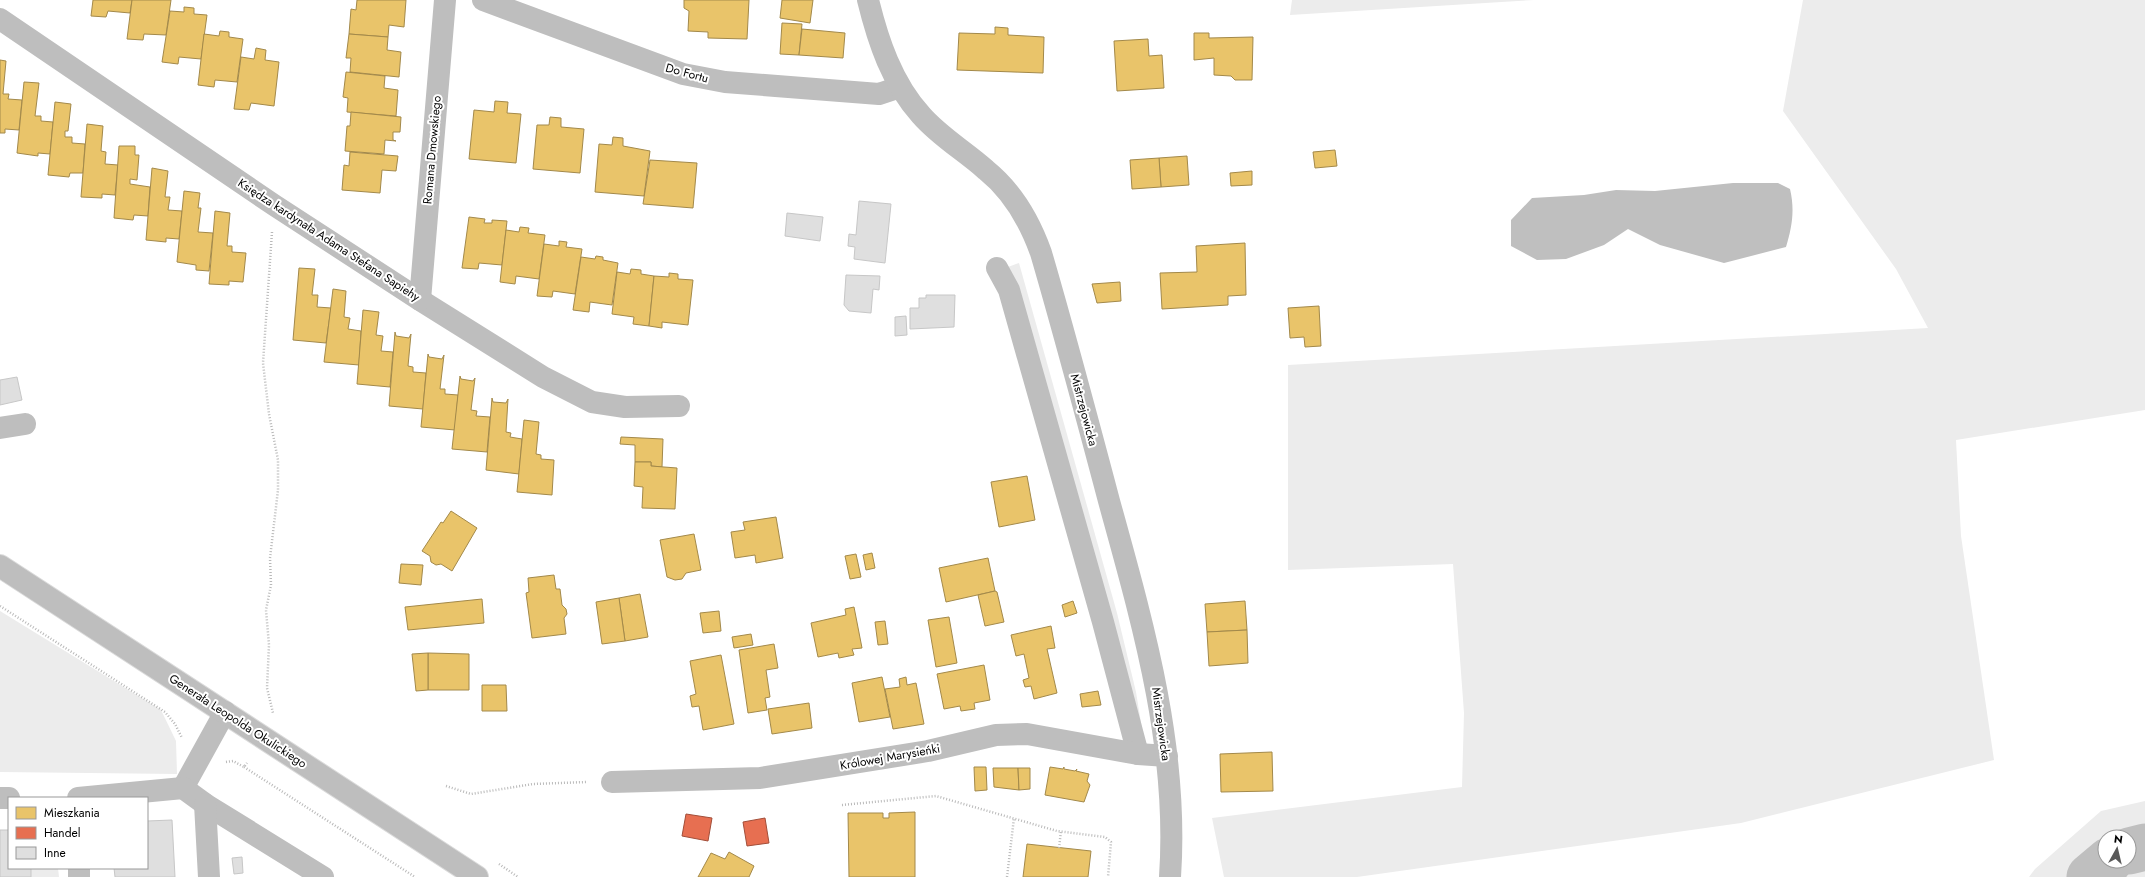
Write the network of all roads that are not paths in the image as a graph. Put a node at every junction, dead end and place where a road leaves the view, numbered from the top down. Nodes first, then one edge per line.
1 (445, 0) edge
2 (483, 0) edge
3 (868, 0) edge
4 (0, 19) edge
5 (900, 87) junction
6 (997, 268) dead end
7 (420, 300) junction
8 (680, 406) dead end
9 (24, 424) dead end
10 (0, 428) edge
11 (0, 566) edge
12 (225, 712) junction
13 (1138, 754) junction
14 (1167, 756) junction
15 (612, 782) road end
16 (183, 788) junction
17 (88, 797) edge
18 (206, 804) junction
19 (444, 855) junction
20 (209, 877) edge
21 (323, 877) edge
22 (464, 877) edge
23 (477, 877) edge
24 (1170, 877) edge

1 - 7 street, Romana Dmowskiego
2 - 5 street, Do Fortu
3 - 5 street, Mistrzejowicka
4 - 7 street, Księdza kardynała Adama Stefana Sapiehy
5 - 14 street, Mistrzejowicka
6 - 13 street
7 - 8 street, Księdza kardynała Adama Stefana Sapiehy
9 - 10 street
11 - 12 street, Generała Leopolda Okulickiego
12 - 16 street
12 - 19 street, Generała Leopolda Okulickiego
13 - 14 street, Królowej Marysieńki
13 - 15 street, Królowej Marysieńki
14 - 24 street, Mistrzejowicka
16 - 17 street
16 - 18 street
18 - 20 street
18 - 21 street
19 - 22 street
19 - 23 street, Generała Leopolda Okulickiego

